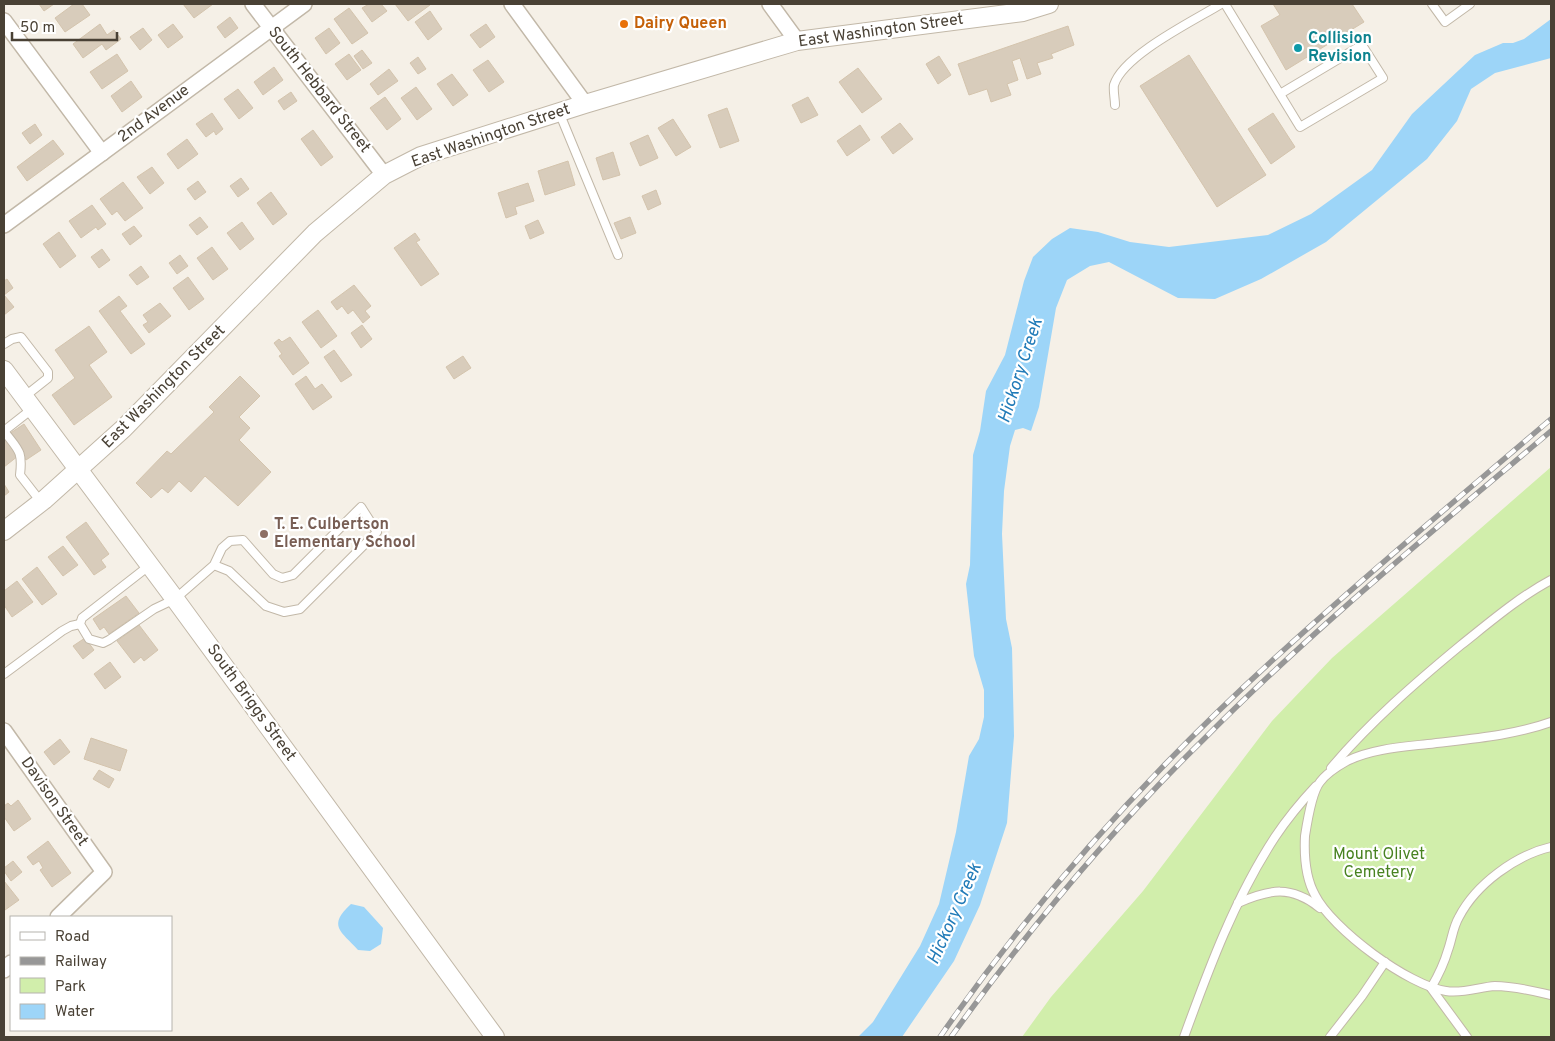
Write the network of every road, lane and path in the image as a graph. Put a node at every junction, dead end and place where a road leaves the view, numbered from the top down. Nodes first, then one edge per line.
1 (253, 4) edge
2 (304, 4) edge
3 (512, 4) edge
4 (770, 4) edge
5 (1049, 4) edge
6 (1221, 4) edge
7 (1225, 4) edge
8 (1432, 4) edge
9 (1470, 4) edge
10 (4, 20) edge
11 (271, 28) junction
12 (797, 41) junction
13 (1280, 94) junction
14 (585, 104) junction
15 (1115, 105) dead end
16 (560, 112) junction
17 (102, 153) junction
18 (384, 175) junction
19 (4, 225) edge
20 (618, 255) dead end
21 (4, 344) edge
22 (16, 389) edge
23 (4, 431) edge
24 (78, 471) junction
25 (41, 502) junction
26 (4, 531) edge
27 (150, 565) junction
28 (214, 565) junction
29 (1551, 580) edge
30 (175, 599) junction
31 (80, 624) junction
32 (4, 674) edge
33 (1551, 722) edge
34 (4, 731) edge
35 (1320, 782) junction
36 (1551, 846) edge
37 (1238, 903) junction
38 (1326, 912) junction
39 (59, 916) edge
40 (1385, 962) junction
41 (1431, 988) junction
42 (1551, 995) edge
43 (495, 1037) edge
44 (1184, 1037) edge
45 (1330, 1037) edge
46 (1467, 1037) edge

1 - 11 street, South Hebbard Street
2 - 11 street, 2nd Avenue
3 - 14 street
4 - 12 street
5 - 12 street, East Washington Street
6 - 15 lane
7 - 13 lane
8 - 9 lane
10 - 17 street
11 - 17 street, 2nd Avenue
11 - 18 street, South Hebbard Street
12 - 14 street, East Washington Street
13 - 13 lane
14 - 16 street, East Washington Street
16 - 18 street, East Washington Street
16 - 20 lane
17 - 19 street, 2nd Avenue
18 - 24 street, East Washington Street
21 - 22 lane
22 - 23 lane
22 - 24 street, South Briggs Street
23 - 25 lane
24 - 25 street, East Washington Street
24 - 27 street, South Briggs Street
25 - 26 street, East Washington Street
27 - 30 street, South Briggs Street
27 - 31 lane
28 - 28 lane
28 - 30 lane
29 - 35 lane
30 - 31 lane
30 - 43 street, South Briggs Street
31 - 32 lane
33 - 35 lane
34 - 39 street, Davison Street
35 - 37 lane
35 - 38 lane
36 - 41 lane
37 - 38 lane
37 - 44 lane
38 - 40 lane
40 - 41 lane
40 - 45 lane
41 - 42 lane
41 - 46 lane

